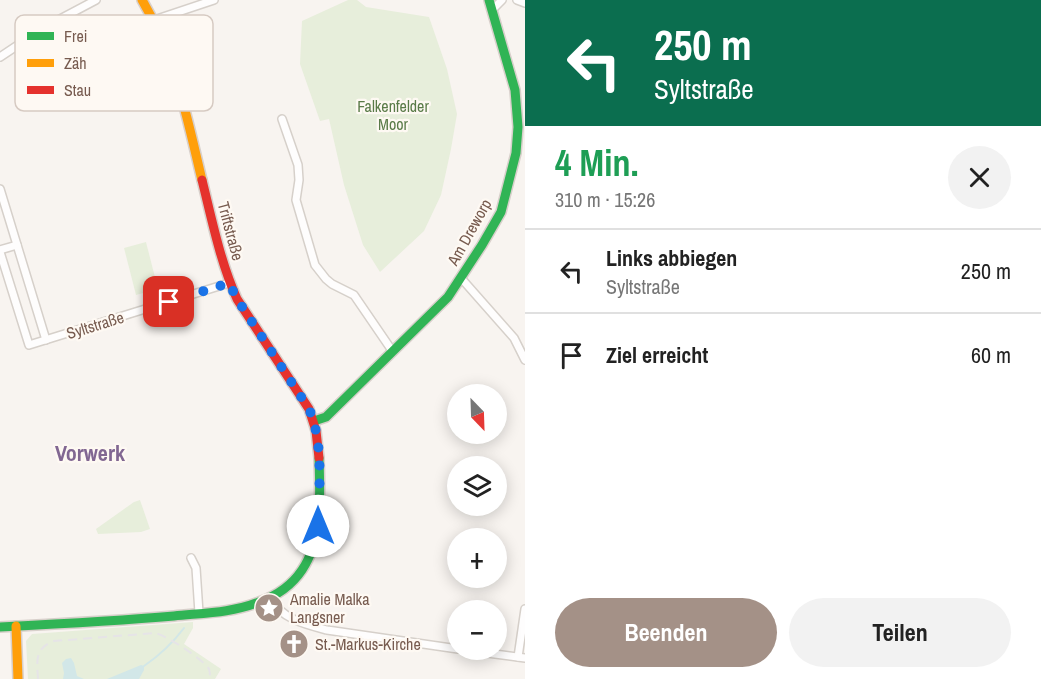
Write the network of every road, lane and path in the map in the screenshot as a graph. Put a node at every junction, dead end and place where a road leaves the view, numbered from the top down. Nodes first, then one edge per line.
1 (96, 0) edge
2 (142, 0) edge
3 (214, 0) edge
4 (489, 0) edge
5 (502, 0) edge
6 (517, 0) edge
7 (525, 3) edge
8 (492, 10) junction
9 (68, 15) edge
10 (151, 15) edge
11 (169, 15) edge
12 (15, 47) edge
13 (0, 57) edge
14 (185, 111) edge
15 (282, 119) dead end
16 (0, 189) edge
17 (17, 245) junction
18 (0, 251) edge
19 (461, 278) junction
20 (229, 283) junction
21 (46, 340) junction
22 (393, 352) junction
23 (525, 360) edge
24 (314, 421) junction
25 (191, 558) dead end
26 (270, 598) junction
27 (525, 609) edge
28 (199, 613) junction
29 (16, 626) junction
30 (0, 627) edge
31 (447, 647) edge
32 (507, 655) edge
33 (522, 657) edge
34 (18, 679) edge

1 - 9 street
2 - 10 street, Triftstraße
3 - 11 street
4 - 8 street, Am Dreworp
5 - 8 street
6 - 7 street
8 - 19 street, Am Dreworp
12 - 13 street
14 - 20 street, Triftstraße
15 - 22 street
16 - 17 street
17 - 18 street
17 - 21 street
18 - 21 street, Syltstraße
19 - 22 street, Am Dreworp
19 - 23 street
20 - 21 street, Syltstraße
20 - 24 street, Triftstraße
22 - 24 street, Am Dreworp
24 - 26 street, Triftstraße
25 - 28 street
26 - 28 street, Triftstraße
26 - 31 street
27 - 33 street
28 - 29 street, Triftstraße
29 - 30 street, Triftstraße
29 - 34 street
32 - 33 street

